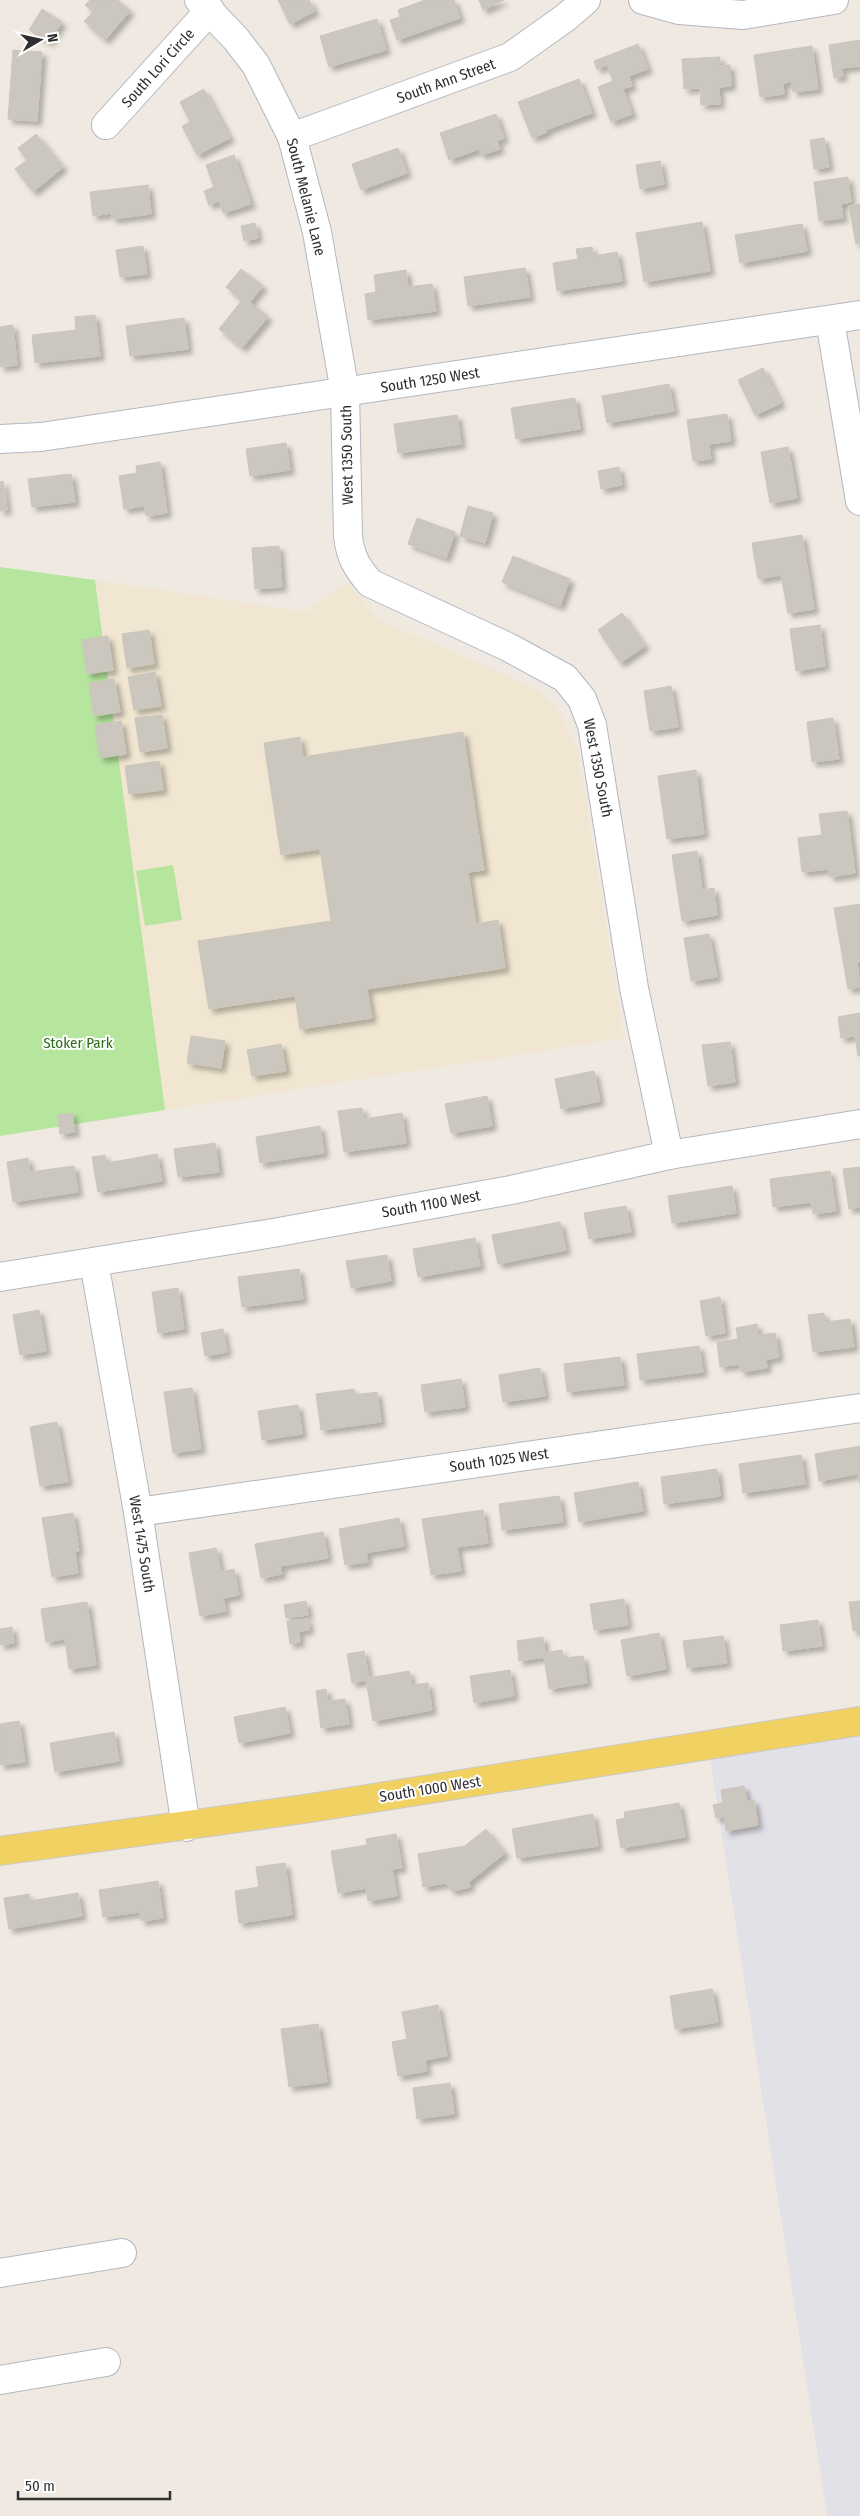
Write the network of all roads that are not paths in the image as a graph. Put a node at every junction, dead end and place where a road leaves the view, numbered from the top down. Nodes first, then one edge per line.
1 (586, 0) edge
2 (643, 0) edge
3 (834, 0) edge
4 (204, 5) edge
5 (106, 125) dead end
6 (292, 137) junction
7 (860, 315) edge
8 (830, 320) junction
9 (345, 392) junction
10 (0, 439) edge
11 (860, 501) edge
12 (860, 1124) edge
13 (669, 1155) junction
14 (94, 1262) junction
15 (0, 1277) edge
16 (860, 1408) edge
17 (138, 1512) junction
18 (860, 1721) edge
19 (186, 1827) junction
20 (0, 1851) edge
21 (122, 2253) dead end
22 (0, 2273) edge
23 (106, 2362) dead end
24 (0, 2380) edge

1 - 6 street, South Ann Street
2 - 3 street
4 - 5 street, South Lori Circle
4 - 6 street, South Melanie Lane
6 - 9 street, South Melanie Lane
7 - 8 street, South 1250 West
8 - 9 street, South 1250 West
8 - 11 street
9 - 10 street, South 1250 West
9 - 13 street, West 1350 South
12 - 13 street, South 1100 West
13 - 14 street, South 1100 West
14 - 15 street, South 1100 West
14 - 17 street, West 1475 South
16 - 17 street, South 1025 West
17 - 19 street, West 1475 South
18 - 19 main road, South 1000 West
19 - 20 main road, South 1000 West
21 - 22 street
23 - 24 street

